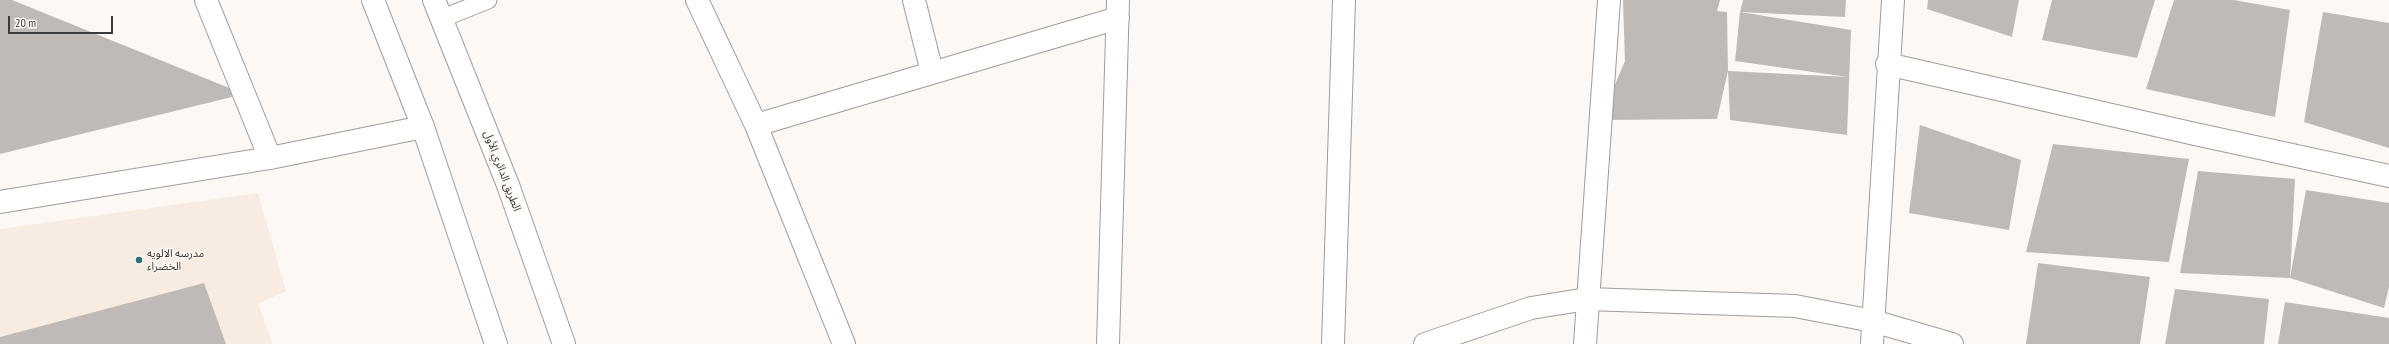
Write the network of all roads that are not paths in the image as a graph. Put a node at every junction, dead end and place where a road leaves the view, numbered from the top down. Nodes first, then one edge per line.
1 (206, 0) edge
2 (373, 0) edge
3 (488, 0) edge
4 (697, 0) edge
5 (914, 0) edge
6 (1344, 0) edge
7 (1609, 0) edge
8 (1893, 0) edge
9 (439, 9) edge
10 (1118, 9) edge
11 (1887, 64) junction
12 (932, 72) junction
13 (756, 125) junction
14 (423, 127) junction
15 (270, 158) junction
16 (2389, 176) edge
17 (0, 202) edge
18 (1587, 299) junction
19 (1873, 321) junction
20 (496, 344) edge
21 (564, 344) edge
22 (844, 344) edge
23 (1108, 344) edge
24 (1333, 344) edge
25 (1425, 344) edge
26 (1585, 344) edge
27 (1872, 344) edge
28 (1952, 344) edge

1 - 15 street
2 - 14 street
3 - 9 lane
4 - 13 street
5 - 12 street
6 - 24 street
7 - 18 street
8 - 11 street
9 - 21 street, الطريق الدائري الأول
10 - 12 street
10 - 23 street
11 - 16 street
11 - 19 street
12 - 13 street
13 - 22 street
14 - 15 street
14 - 20 street
15 - 17 street
18 - 19 street
18 - 25 street
18 - 26 street
19 - 27 street
19 - 28 street

